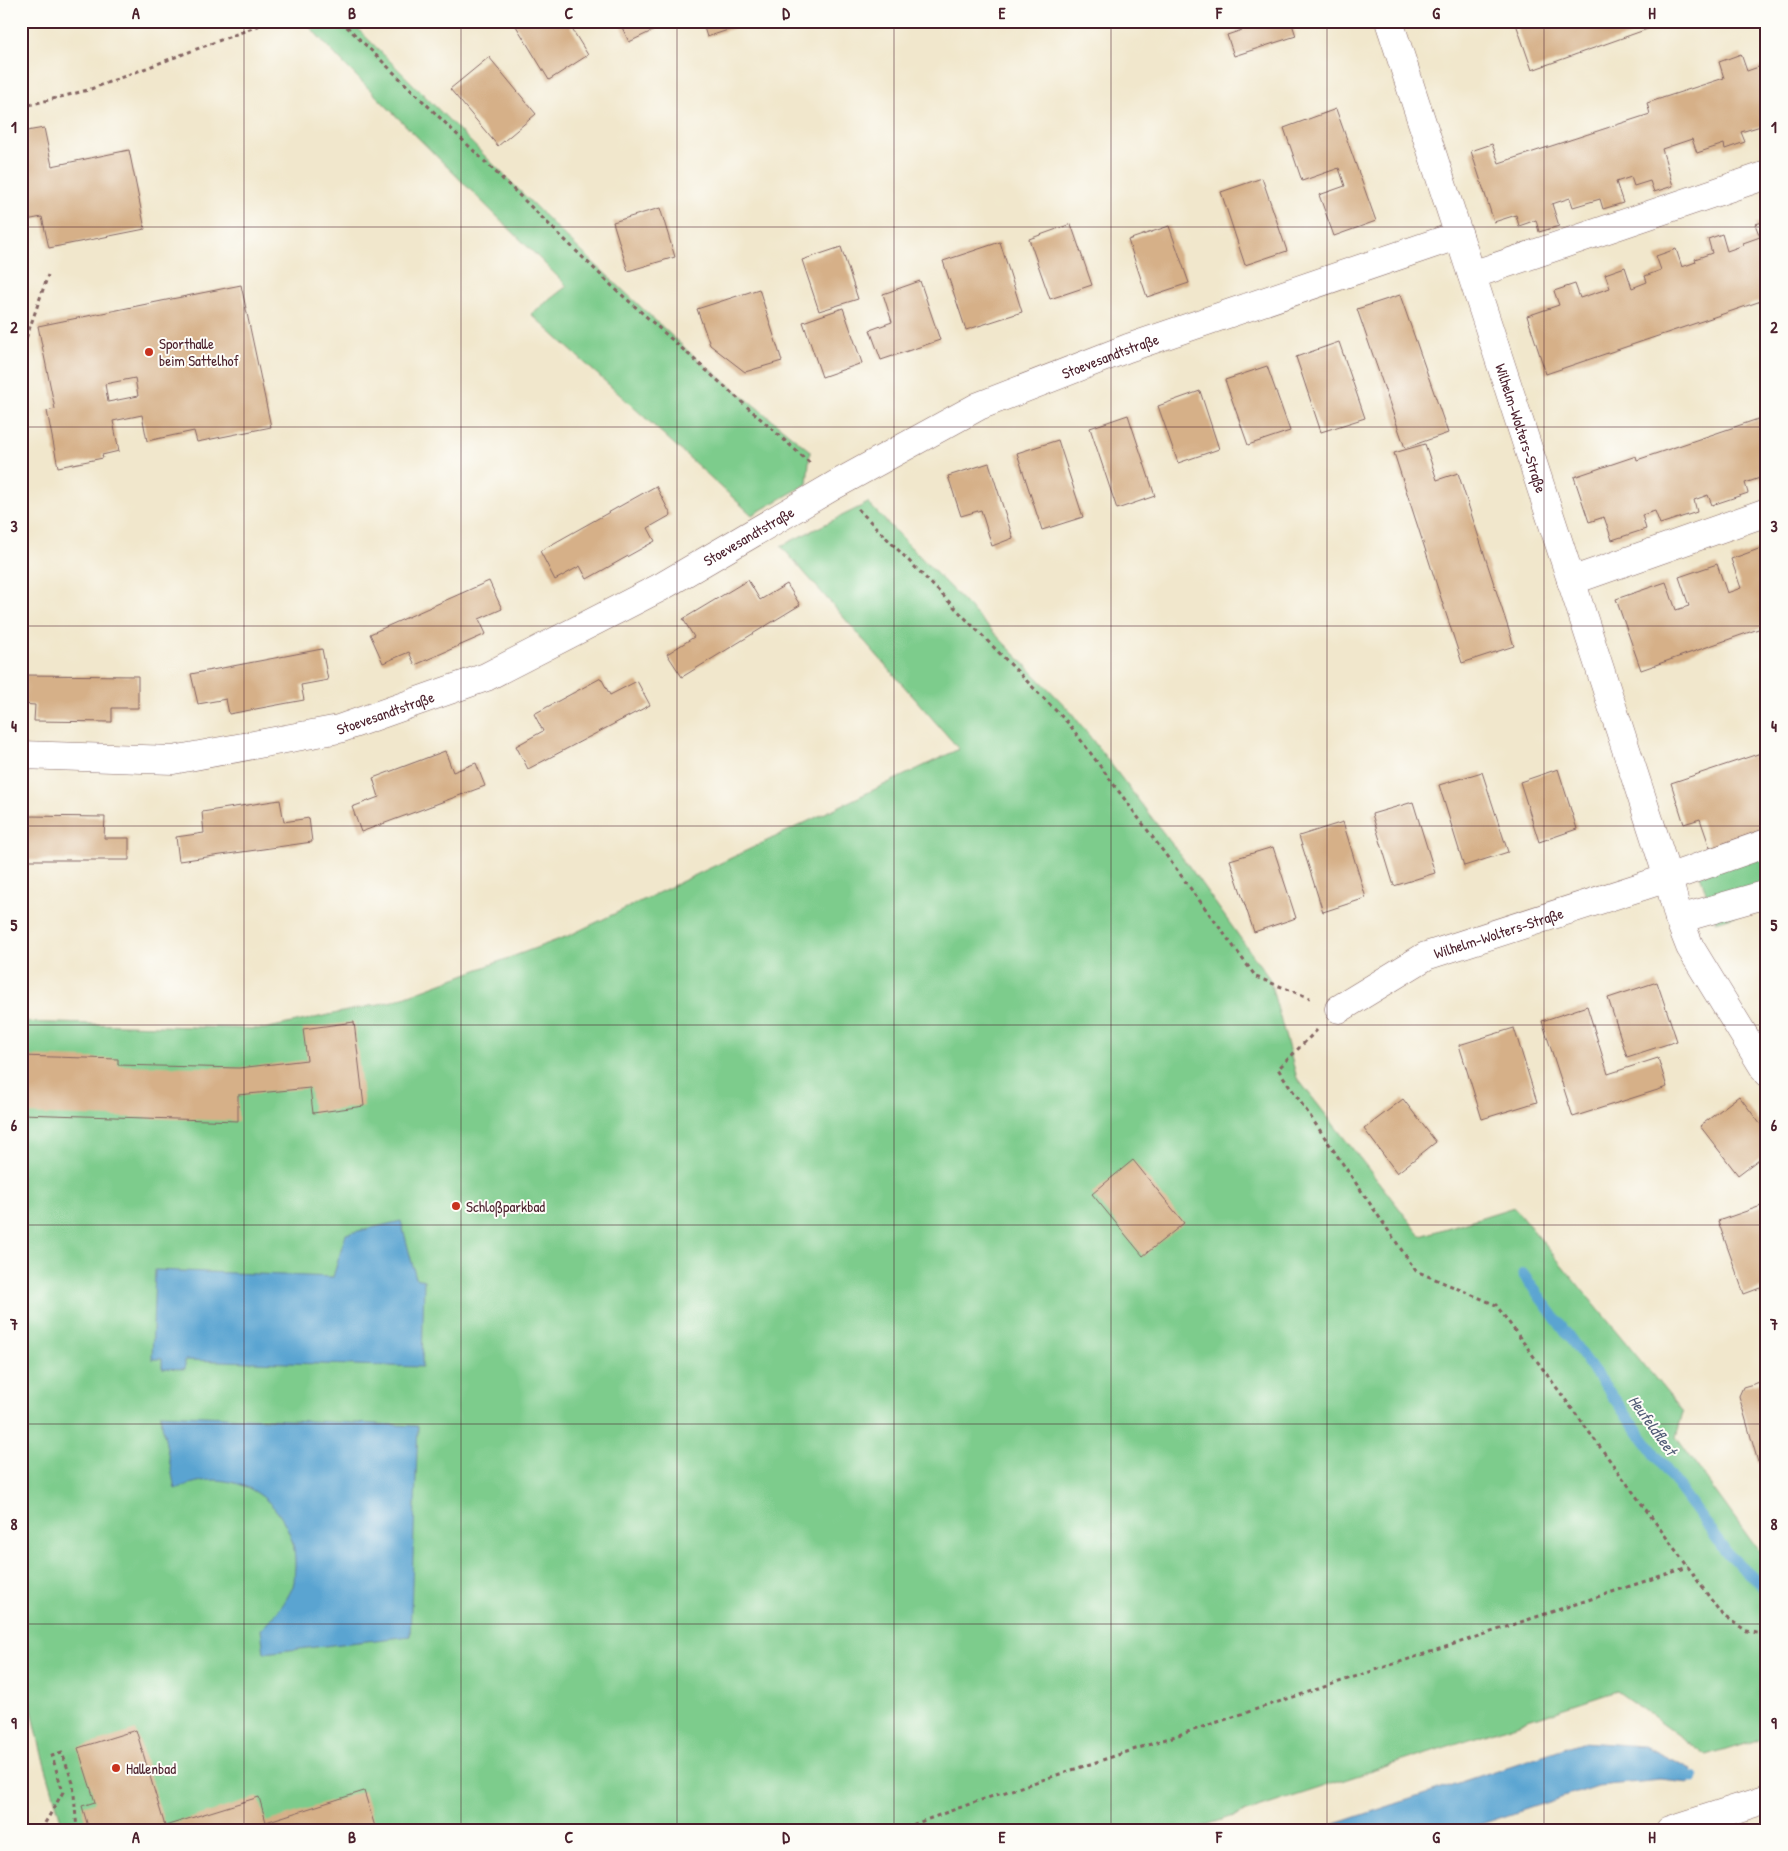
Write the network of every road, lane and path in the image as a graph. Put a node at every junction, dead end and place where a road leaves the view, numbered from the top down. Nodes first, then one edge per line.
1 (271, 21) edge
2 (1393, 22) edge
3 (21, 107) edge
4 (1767, 175) edge
5 (1459, 235) junction
6 (1472, 274) junction
7 (48, 275) dead end
8 (21, 353) edge
9 (1767, 512) edge
10 (1571, 581) junction
11 (21, 754) edge
12 (1767, 843) edge
13 (1668, 878) junction
14 (1767, 894) edge
15 (1678, 919) junction
16 (1339, 1009) joint
17 (1767, 1073) edge
18 (1688, 1567) junction
19 (1767, 1635) edge
20 (1767, 1799) edge
21 (41, 1830) edge
22 (77, 1830) edge
23 (898, 1830) edge
24 (1670, 1830) edge

1 - 3 path
2 - 5 street, Wilhelm-Wolters-Straße
4 - 6 street
5 - 6 street, Wilhelm-Wolters-Straße
5 - 11 street, Stoevesandtstraße
6 - 10 street, Wilhelm-Wolters-Straße
7 - 8 path
9 - 10 street
10 - 13 street, Wilhelm-Wolters-Straße
12 - 13 street, Wilhelm-Wolters-Straße
13 - 15 street, Wilhelm-Wolters-Straße
13 - 16 street, Wilhelm-Wolters-Straße
14 - 15 street
15 - 17 street, Wilhelm-Wolters-Straße
16 - 18 path
18 - 19 path
18 - 23 path
20 - 24 street
21 - 22 path

